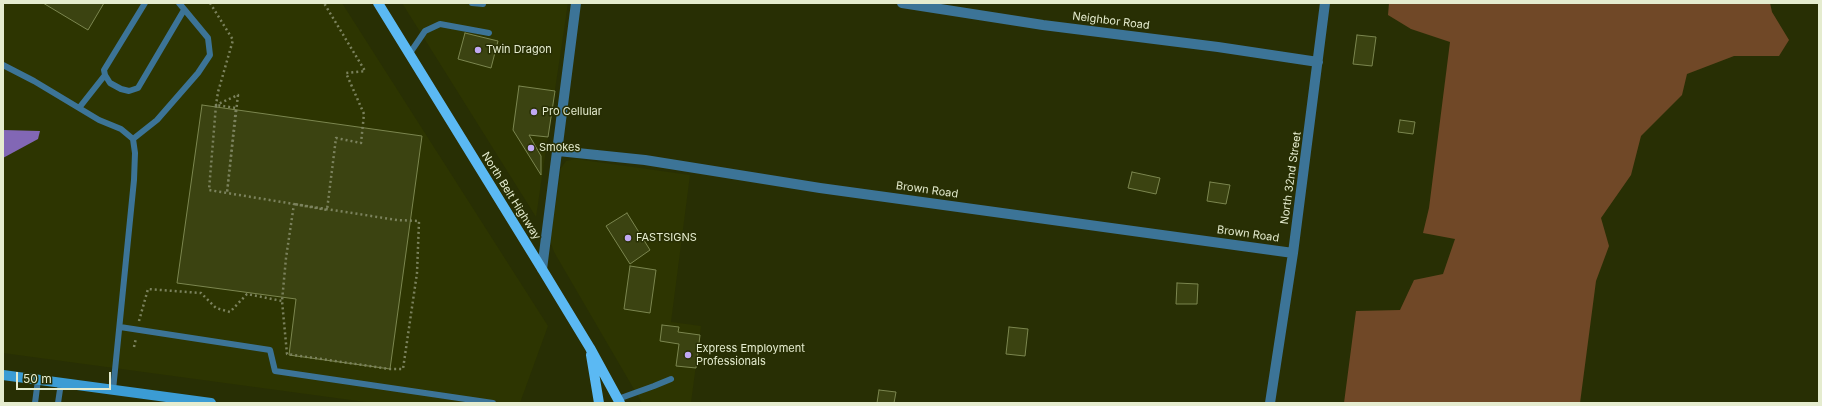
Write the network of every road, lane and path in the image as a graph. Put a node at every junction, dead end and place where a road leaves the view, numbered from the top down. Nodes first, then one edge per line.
1 (145, 3) edge
2 (179, 3) edge
3 (210, 3) edge
4 (324, 3) edge
5 (378, 3) edge
6 (472, 3) edge
7 (576, 3) edge
8 (902, 3) edge
9 (1325, 3) edge
10 (483, 4) dead end
11 (184, 10) junction
12 (490, 33) dead end
13 (410, 53) junction
14 (1318, 62) junction
15 (3, 65) edge
16 (105, 76) junction
17 (216, 105) junction
18 (79, 108) junction
19 (133, 139) junction
20 (558, 151) junction
21 (227, 193) junction
22 (294, 204) junction
23 (1293, 253) junction
24 (542, 269) junction
25 (282, 301) junction
26 (120, 328) junction
27 (137, 330) junction
28 (134, 347) dead end
29 (590, 348) junction
30 (3, 376) edge
31 (670, 379) dead end
32 (38, 380) junction
33 (61, 383) junction
34 (113, 390) junction
35 (619, 401) edge
36 (35, 403) edge
37 (58, 403) edge
38 (211, 403) edge
39 (493, 403) edge
40 (599, 403) edge
41 (1270, 403) edge

1 - 16 lane
2 - 11 lane
3 - 17 path
4 - 22 path
5 - 13 main road, North Belt Highway
6 - 10 lane
7 - 20 street
8 - 14 street, Neighbor Road
9 - 14 street, North 32nd Street
11 - 16 lane
11 - 19 lane
12 - 13 lane
13 - 24 main road, North Belt Highway
14 - 23 street, North 32nd Street
15 - 18 lane
16 - 18 lane
17 - 21 path
17 - 21 path
17 - 21 path
18 - 19 lane
19 - 26 lane
20 - 23 street, Brown Road
20 - 24 street
21 - 22 path
22 - 25 path
22 - 25 path
23 - 41 street, North 32nd Street
24 - 29 main road, North Belt Highway
25 - 27 path
26 - 27 lane
26 - 34 lane
27 - 28 path
27 - 39 lane
29 - 35 main road, North Belt Highway
29 - 40 main road
30 - 32 street
31 - 35 lane
32 - 33 street
32 - 36 lane
33 - 34 street
33 - 37 lane
34 - 38 street

